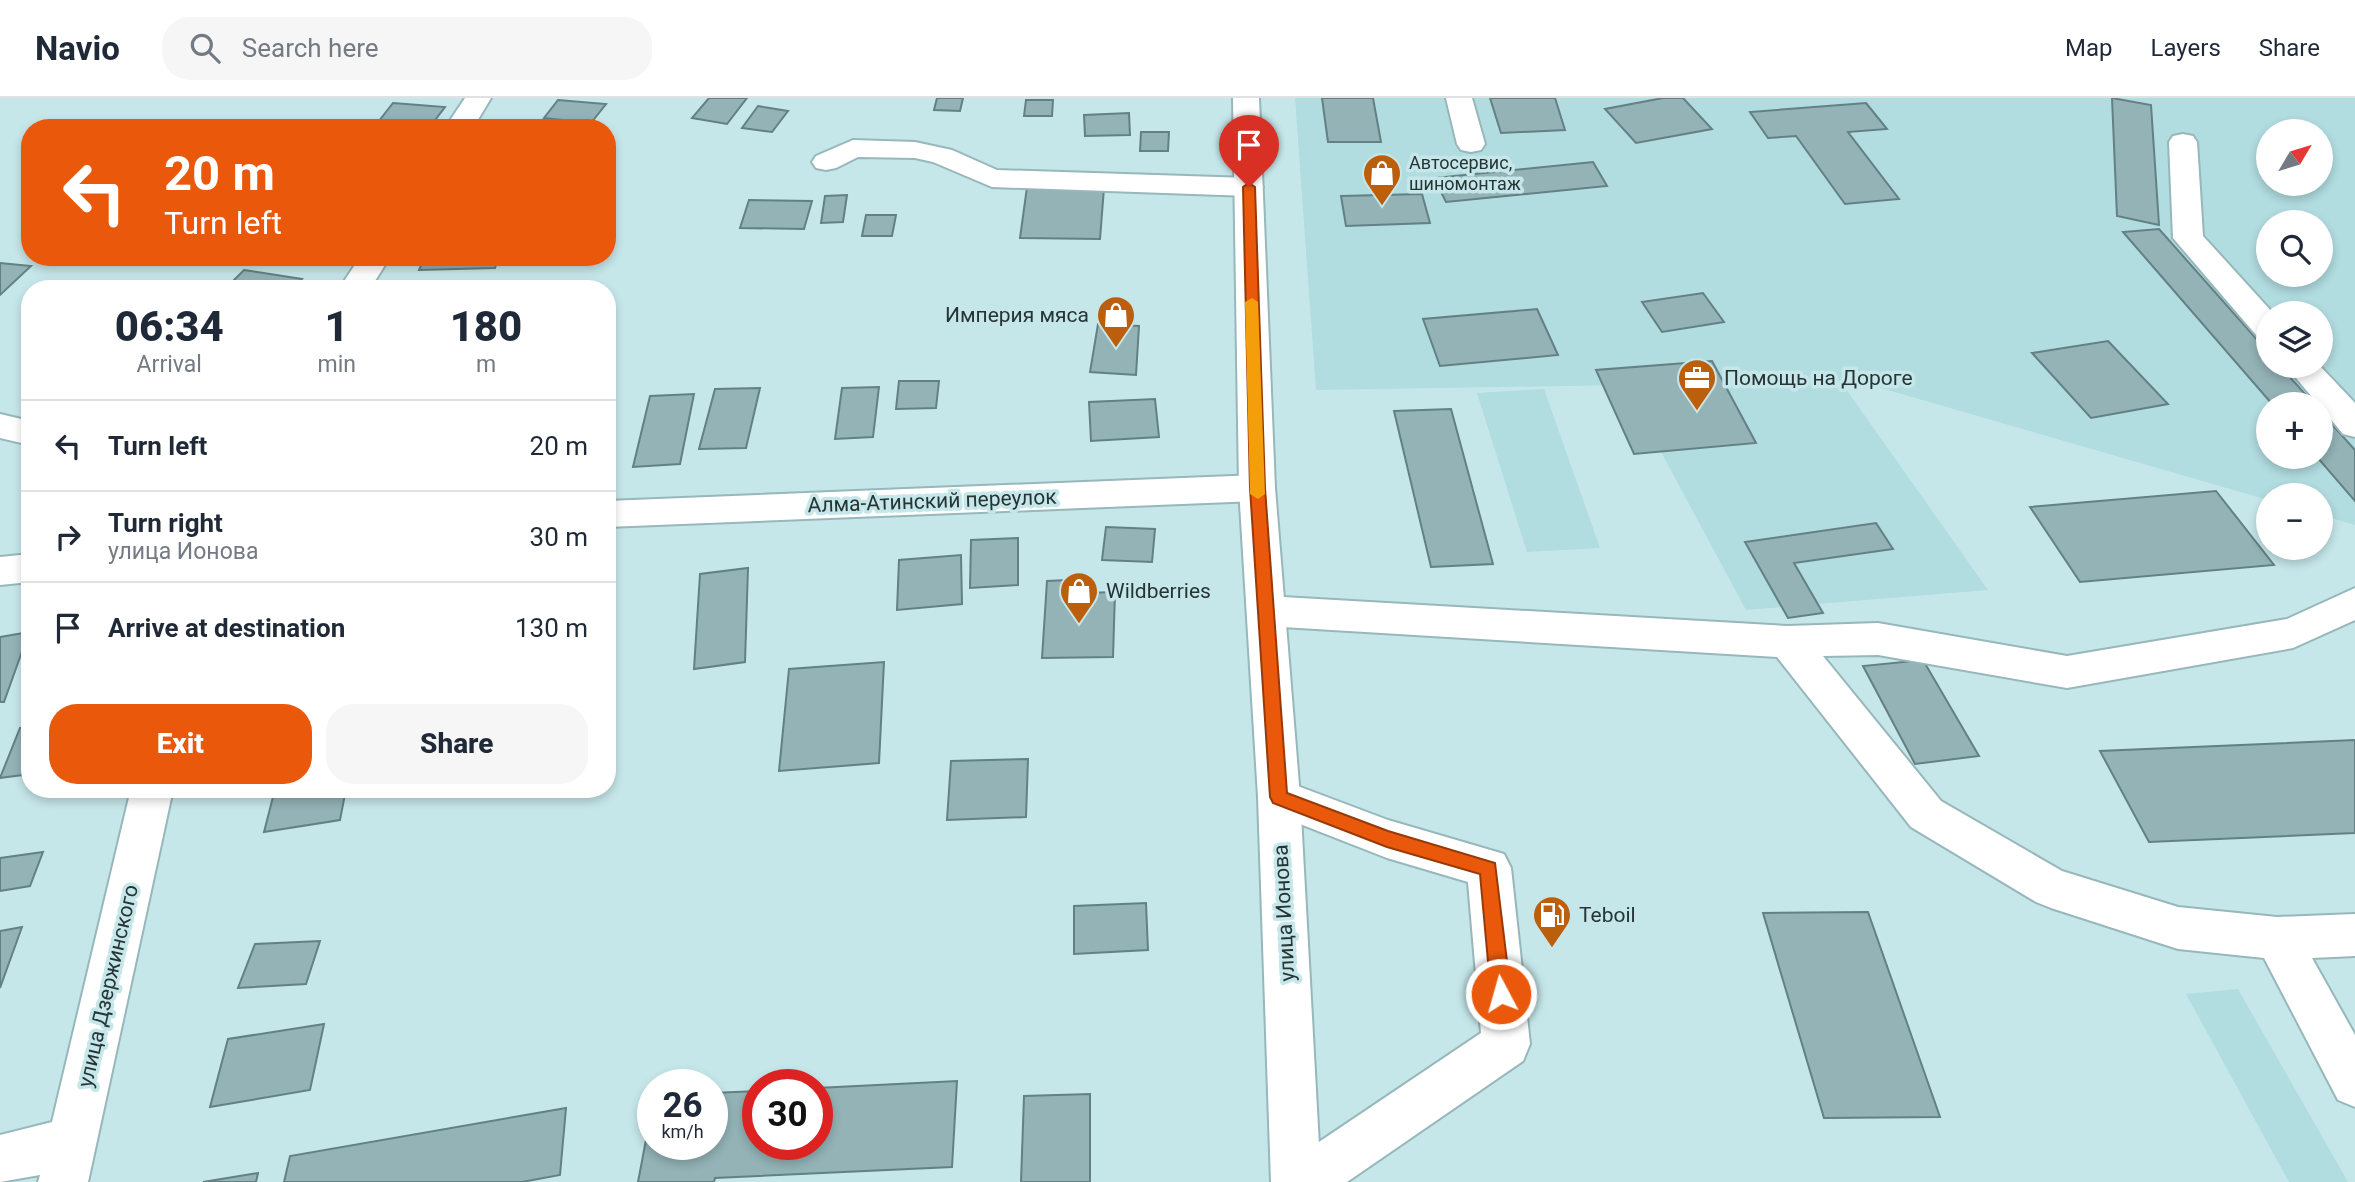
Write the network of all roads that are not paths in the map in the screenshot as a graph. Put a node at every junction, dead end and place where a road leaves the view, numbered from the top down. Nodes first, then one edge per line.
1 (478, 98) edge
2 (1246, 98) edge
3 (1459, 98) edge
4 (465, 119) edge
5 (2183, 142) dead end
6 (1471, 145) dead end
7 (826, 162) dead end
8 (1249, 187) junction
9 (2256, 314) edge
10 (2313, 378) edge
11 (2355, 425) edge
12 (0, 426) edge
13 (21, 431) edge
14 (1257, 488) junction
15 (616, 514) edge
16 (21, 569) edge
17 (0, 571) edge
18 (2355, 603) edge
19 (1266, 611) junction
20 (1788, 642) junction
21 (1279, 797) junction
22 (150, 798) edge
23 (2355, 935) edge
24 (2277, 938) junction
25 (2355, 1083) edge
26 (0, 1160) edge
27 (68, 1162) edge
28 (1298, 1182) edge

1 - 4 street
2 - 8 street, улица Ионова
3 - 6 street
5 - 9 street
7 - 8 street
8 - 14 street, улица Ионова
10 - 11 street
12 - 13 street
14 - 15 street, Алма-Атинский переулок
14 - 19 street, улица Ионова
16 - 17 street
18 - 20 street
19 - 20 street
19 - 21 street, улица Ионова
20 - 24 street
21 - 28 street, улица Ионова
21 - 28 street
22 - 27 street, улица Дзержинского
23 - 24 street
24 - 25 street
26 - 27 street

